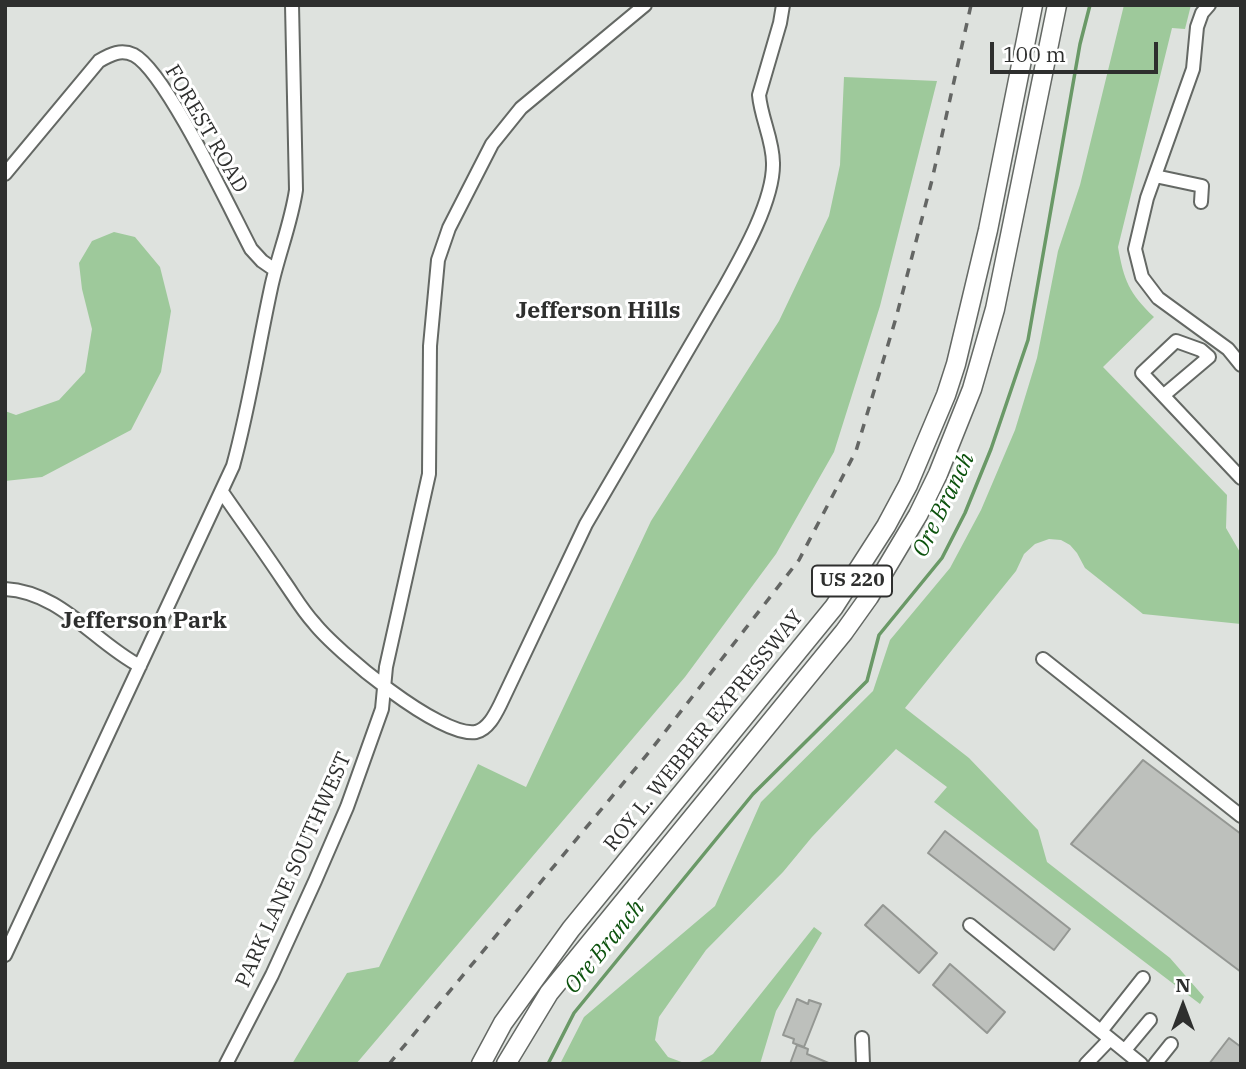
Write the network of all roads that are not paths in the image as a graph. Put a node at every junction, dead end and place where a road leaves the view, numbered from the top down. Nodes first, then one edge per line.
1 (292, 5) edge
2 (645, 5) edge
3 (783, 5) edge
4 (1033, 5) edge
5 (1057, 5) edge
6 (1209, 5) edge
7 (5, 174) edge
8 (1155, 176) junction
9 (1201, 202) dead end
10 (275, 270) junction
11 (1240, 363) edge
12 (1164, 395) junction
13 (1241, 478) edge
14 (222, 492) junction
15 (5, 589) edge
16 (1043, 659) dead end
17 (140, 666) junction
18 (385, 688) junction
19 (1241, 816) edge
20 (970, 925) dead end
21 (5, 955) edge
22 (1143, 978) dead end
23 (1150, 1020) dead end
24 (1105, 1035) junction
25 (862, 1038) dead end
26 (1171, 1044) dead end
27 (1125, 1050) junction
28 (226, 1064) edge
29 (481, 1064) edge
30 (506, 1064) edge
31 (863, 1064) edge
32 (1086, 1064) edge
33 (1141, 1064) edge
34 (1155, 1064) edge

1 - 10 street
2 - 18 street, PARK LANE SOUTHWEST
3 - 18 street
4 - 29 highway, ROY L. WEBBER EXPRESSWAY / US 220
5 - 30 highway, US 220
6 - 8 street
7 - 10 street, FOREST ROAD
8 - 9 street
8 - 11 street
10 - 14 street
12 - 12 street
12 - 13 street
14 - 17 street
14 - 18 street
15 - 17 street
16 - 19 street
17 - 21 street
18 - 28 street, PARK LANE SOUTHWEST
20 - 24 street
22 - 24 street
23 - 27 street
24 - 27 street
24 - 32 street
25 - 31 street
26 - 34 street
27 - 33 street

